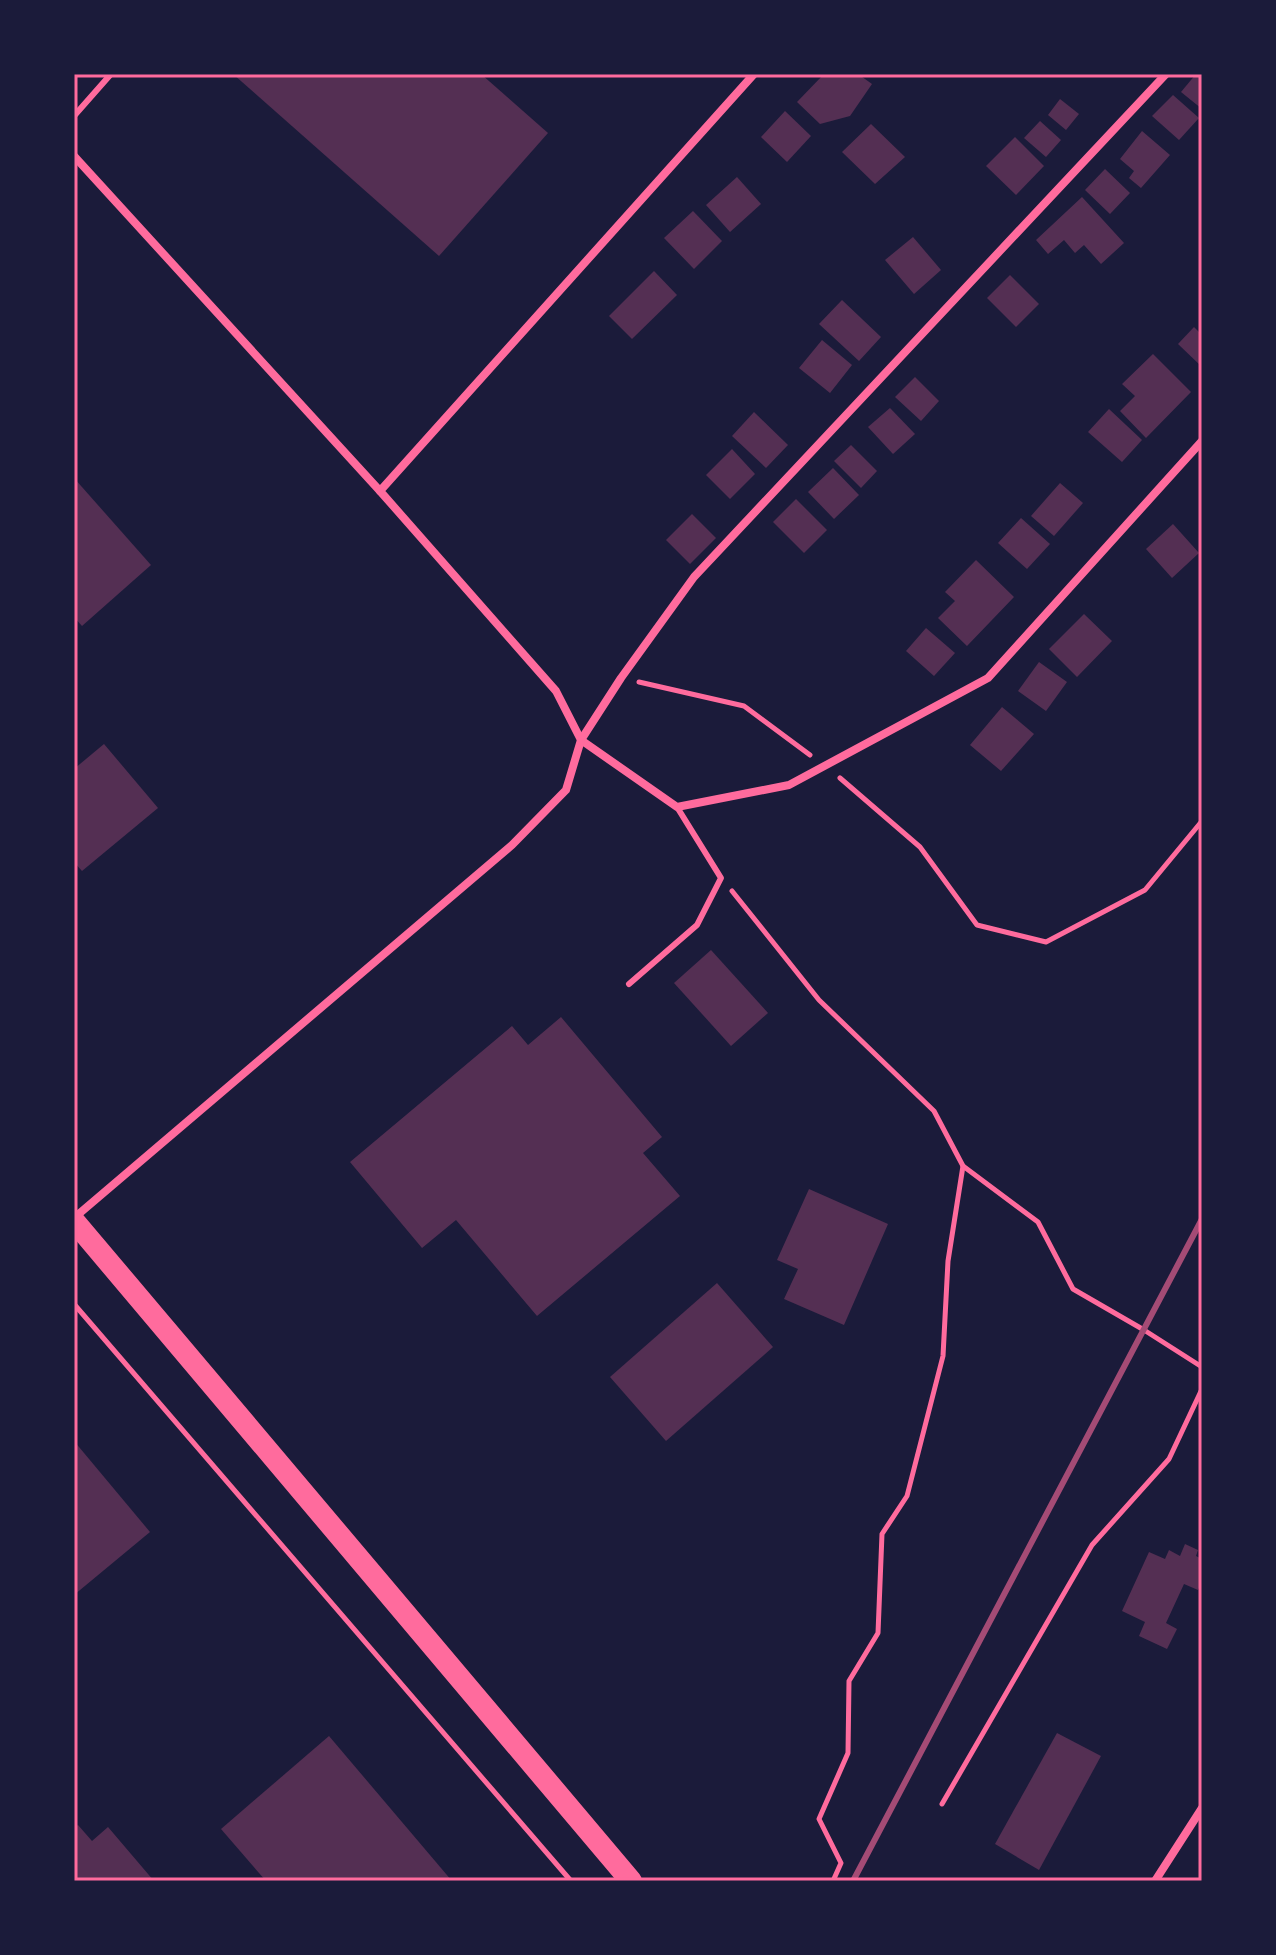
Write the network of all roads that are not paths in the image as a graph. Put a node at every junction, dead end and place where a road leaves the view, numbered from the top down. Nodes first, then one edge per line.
1 (111, 74) edge
2 (754, 74) edge
3 (1166, 74) edge
4 (74, 116) edge
5 (74, 156) edge
6 (1202, 441) edge
7 (380, 491) junction
8 (581, 740) junction
9 (677, 807) junction
10 (629, 984) dead end
11 (74, 1220) edge
12 (1202, 1808) edge
13 (631, 1881) edge
14 (1155, 1881) edge

1 - 4 lane
2 - 7 street
3 - 8 street
5 - 7 street
6 - 9 street
7 - 8 street
8 - 9 street
8 - 11 street
9 - 10 lane
11 - 13 highway
12 - 14 street

